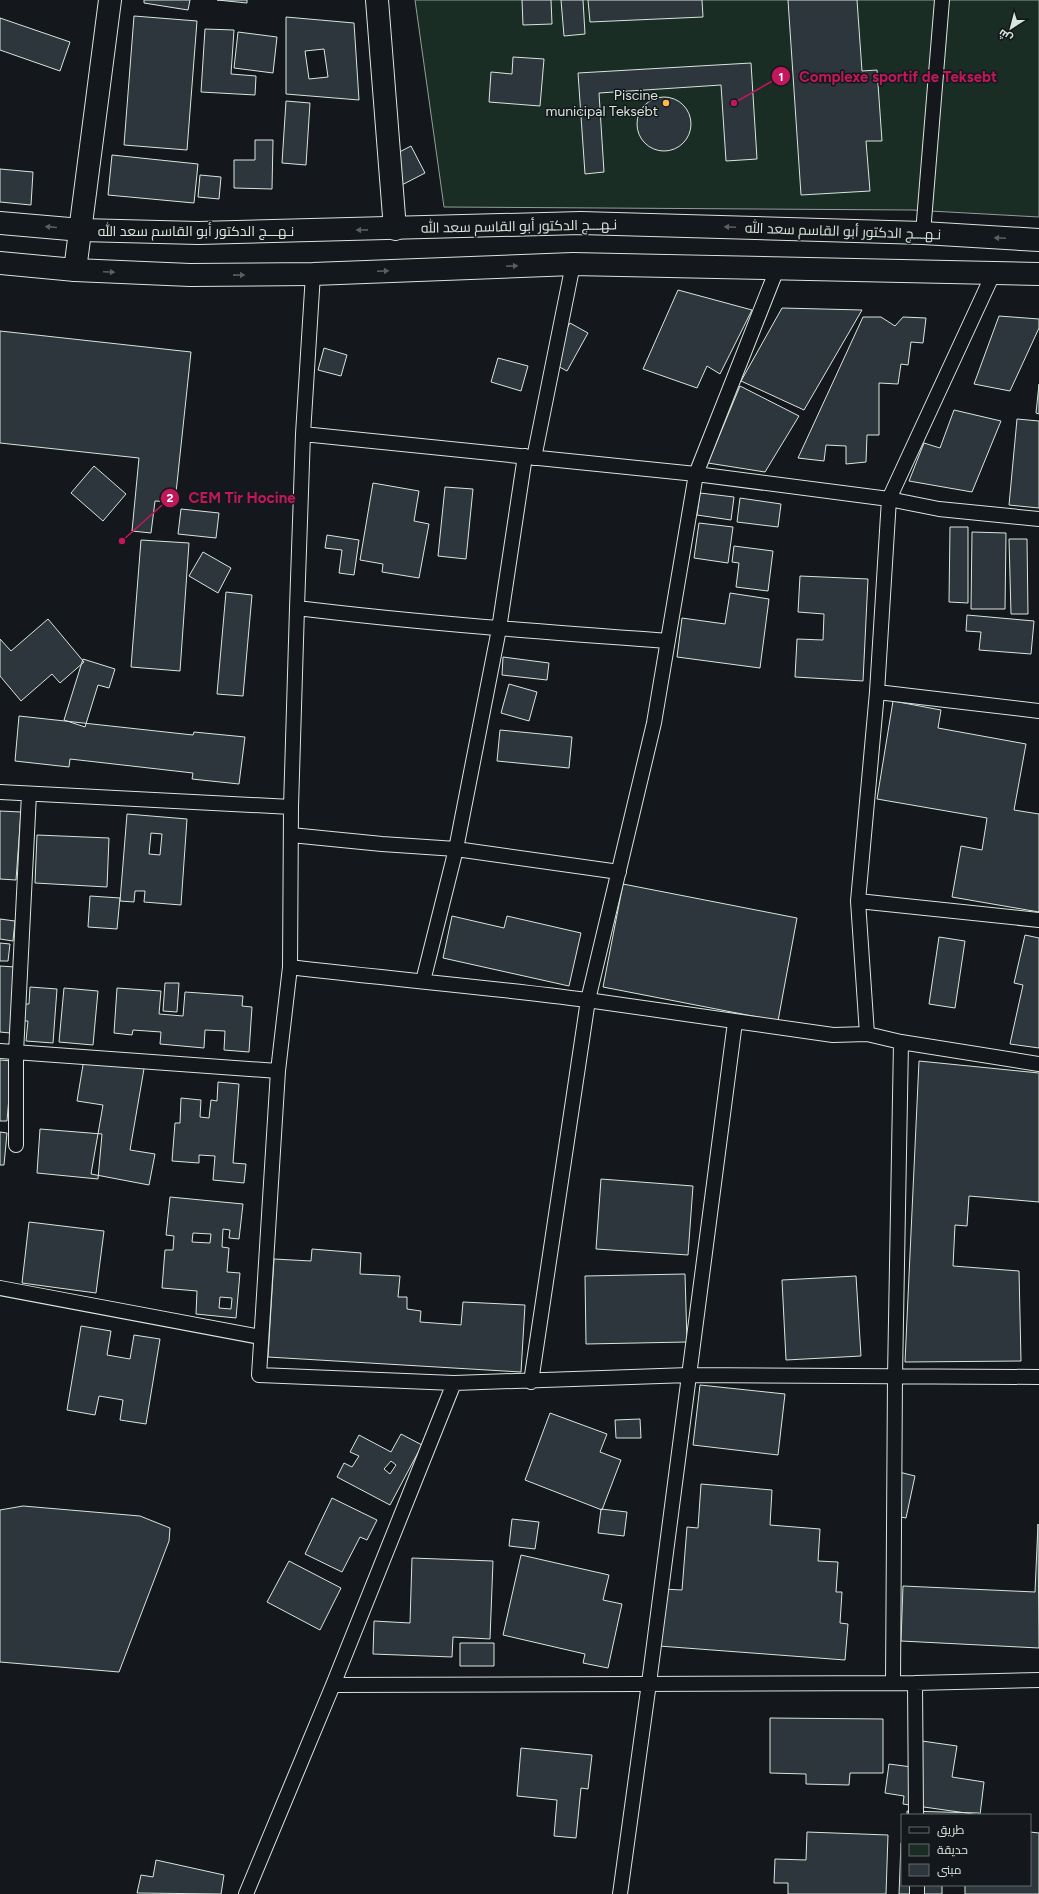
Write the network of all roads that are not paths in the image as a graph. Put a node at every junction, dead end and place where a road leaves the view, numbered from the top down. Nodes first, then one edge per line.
1 (377, 0) edge
2 (942, 0) edge
3 (108, 1) edge
4 (0, 223) edge
5 (395, 229) junction
6 (81, 230) junction
7 (923, 233) junction
8 (1039, 240) edge
9 (0, 263) edge
10 (573, 264) junction
11 (777, 269) junction
12 (75, 270) junction
13 (994, 272) junction
14 (313, 274) junction
15 (1039, 274) edge
16 (303, 434) junction
17 (530, 457) junction
18 (696, 474) junction
19 (889, 499) junction
20 (1039, 519) edge
21 (297, 608) junction
22 (500, 629) junction
23 (668, 641) junction
24 (877, 692) junction
25 (1039, 711) edge
26 (0, 792) edge
27 (29, 794) junction
28 (291, 806) junction
29 (291, 835) junction
30 (456, 849) junction
31 (619, 872) junction
32 (858, 901) junction
33 (1039, 920) edge
34 (290, 967) junction
35 (423, 981) junction
36 (588, 1000) junction
37 (735, 1022) junction
38 (867, 1034) junction
39 (901, 1042) junction
40 (0, 1050) edge
41 (16, 1053) junction
42 (1039, 1064) edge
43 (278, 1072) junction
44 (16, 1145) dead end
45 (0, 1288) edge
46 (260, 1337) junction
47 (689, 1375) junction
48 (895, 1376) junction
49 (1039, 1377) edge
50 (531, 1382) junction
51 (454, 1383) junction
52 (1039, 1680) edge
53 (893, 1682) junction
54 (915, 1682) junction
55 (650, 1683) junction
56 (333, 1684) junction
57 (916, 1814) edge
58 (246, 1894) edge
59 (620, 1894) edge

1 - 5 main road
2 - 7 lane
3 - 6 main road
6 -> 4 main road, نـهـــج الدكتور أبو القاسم سعد الله
5 -> 6 main road, نـهـــج الدكتور أبو القاسم سعد الله
7 -> 5 main road, نـهـــج الدكتور أبو القاسم سعد الله
6 - 12 main road
8 -> 7 main road, نـهـــج الدكتور أبو القاسم سعد الله
9 - 12 main road
10 - 11 main road
14 -> 10 main road
10 - 17 lane
11 - 13 main road
11 - 18 lane
12 -> 14 main road
13 - 15 main road
13 - 19 lane
14 - 16 lane
16 - 17 lane
16 - 21 lane
17 - 18 lane
17 - 22 lane
18 - 19 lane
18 - 23 lane
19 - 20 lane
19 - 24 lane
21 - 22 lane
21 - 28 lane
22 - 23 lane
22 - 30 lane
23 - 31 lane
24 - 25 lane
24 - 32 lane
26 - 27 lane
27 - 28 lane
27 - 41 lane
28 - 29 lane
29 - 30 lane
29 - 34 lane
30 - 31 lane
30 - 35 lane
31 - 36 lane
32 - 33 lane
32 - 38 lane
34 - 35 lane
34 - 43 lane
35 - 36 lane
36 - 37 lane
36 - 50 lane
37 - 38 lane
37 - 47 lane
38 - 39 lane
39 - 42 lane
39 - 48 lane
40 - 41 lane
41 - 43 lane
41 - 44 lane
43 - 46 lane
45 - 46 lane
46 - 51 lane
47 - 48 lane
47 - 50 lane
47 - 55 lane
48 - 49 lane
48 - 53 lane
50 - 51 lane
51 - 56 lane
52 - 54 lane
53 - 54 lane
53 - 55 lane
54 - 57 lane
55 - 56 lane
55 - 59 lane
56 - 58 lane

